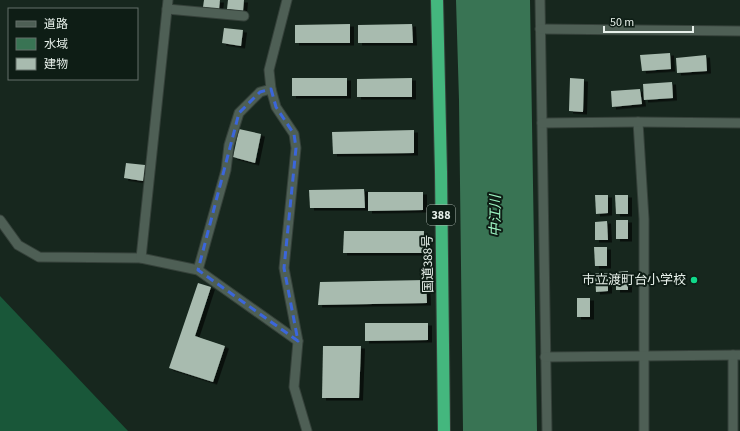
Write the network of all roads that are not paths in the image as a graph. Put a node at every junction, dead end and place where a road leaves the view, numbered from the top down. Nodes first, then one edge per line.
1 (287, 0) edge
2 (437, 0) edge
3 (540, 0) edge
4 (167, 5) edge
5 (244, 16) dead end
6 (540, 29) junction
7 (740, 31) edge
8 (271, 89) junction
9 (638, 122) junction
10 (542, 123) junction
11 (740, 123) edge
12 (0, 220) edge
13 (141, 258) junction
14 (198, 270) junction
15 (298, 341) junction
16 (736, 355) edge
17 (644, 356) junction
18 (545, 357) junction
19 (307, 431) edge
20 (444, 431) edge
21 (547, 431) edge
22 (644, 431) edge
23 (734, 431) edge

1 - 8 street
2 - 20 highway, 国道388号 / 388
3 - 6 street
4 - 5 street
4 - 13 street
6 - 7 street
6 - 10 street
8 - 14 street
8 - 15 street
9 - 10 street
9 - 11 street
9 - 17 street
10 - 18 street
12 - 13 street
13 - 14 street
14 - 15 street
15 - 19 street
16 - 17 street
16 - 23 street
17 - 18 street
17 - 22 street
18 - 21 street

